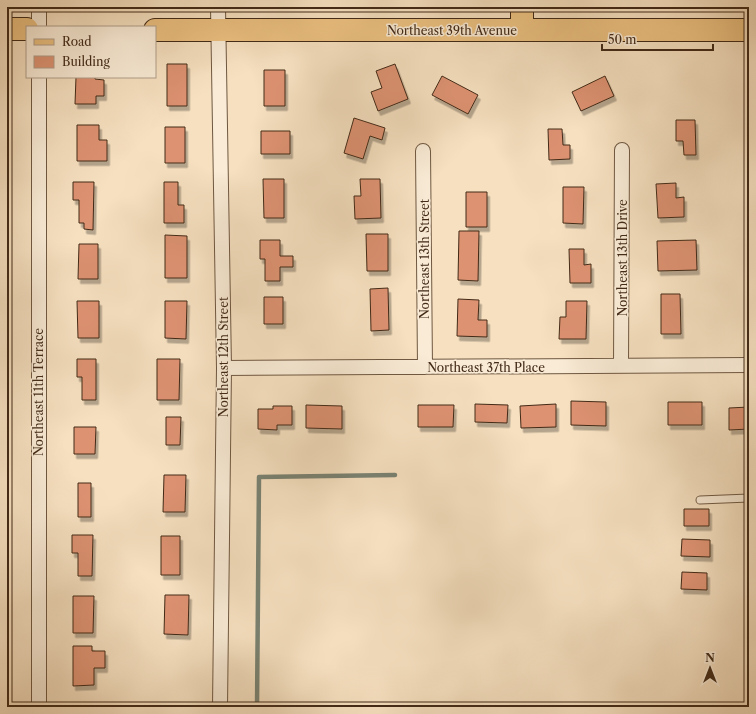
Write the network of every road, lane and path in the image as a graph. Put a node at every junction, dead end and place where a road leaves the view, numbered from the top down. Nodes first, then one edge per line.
1 (40, 7) edge
2 (218, 7) edge
3 (522, 7) edge
4 (39, 26) edge
5 (7, 29) edge
6 (26, 29) edge
7 (156, 30) edge
8 (218, 30) junction
9 (522, 30) junction
10 (749, 30) edge
11 (39, 78) edge
12 (423, 150) dead end
13 (622, 150) dead end
14 (749, 365) edge
15 (621, 366) junction
16 (224, 368) junction
17 (425, 368) junction
18 (749, 498) edge
19 (700, 500) dead end
20 (39, 707) edge
21 (220, 707) edge

1 - 4 street
2 - 8 street, Northeast 12th Street
3 - 9 main road
5 - 6 main road
7 - 8 main road, Northeast 39th Avenue
8 - 9 main road, Northeast 39th Avenue
8 - 16 street, Northeast 12th Street
9 - 10 main road, Northeast 39th Avenue
11 - 20 street, Northeast 11th Terrace
12 - 17 street, Northeast 13th Street
13 - 15 street, Northeast 13th Drive
14 - 15 street, Northeast 37th Place
15 - 17 street, Northeast 37th Place
16 - 17 street, Northeast 37th Place
16 - 21 street, Northeast 12th Street
18 - 19 lane

